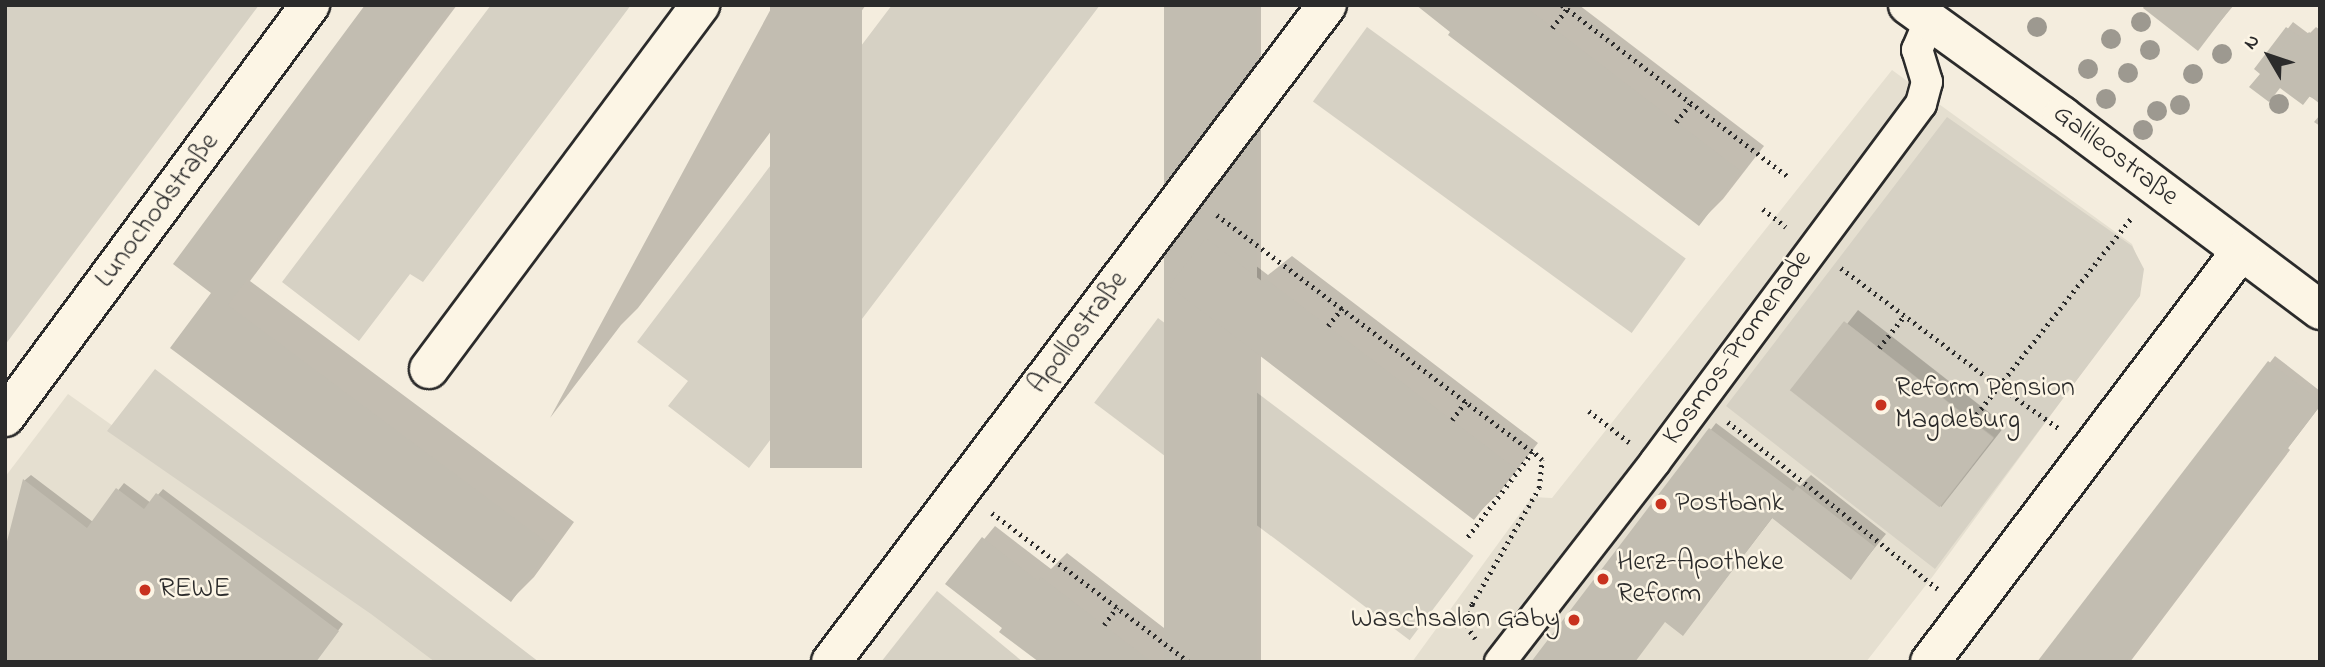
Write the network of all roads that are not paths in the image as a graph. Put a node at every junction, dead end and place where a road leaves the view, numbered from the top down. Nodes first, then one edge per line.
1 (310, 5) edge
2 (700, 5) edge
3 (1327, 5) edge
4 (1918, 13) edge
5 (2241, 250) junction
6 (2320, 310) edge
7 (429, 369) dead end
8 (5, 417) edge
9 (1490, 653) edge
10 (831, 662) edge
11 (1930, 662) edge

1 - 8 street, Lunochodstraße
2 - 7 street
3 - 10 street, Apollostraße
4 - 5 street, Galileostraße
4 - 9 street, Kosmos-Promenade
5 - 6 street, Galileostraße
5 - 11 street

